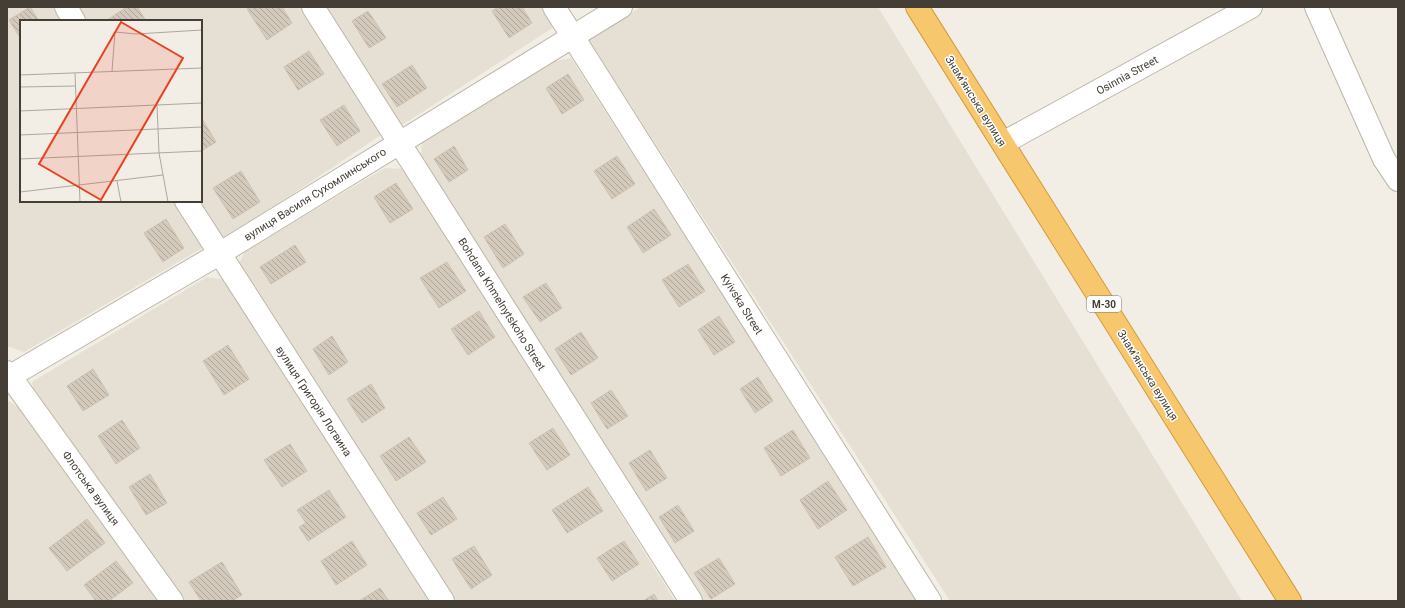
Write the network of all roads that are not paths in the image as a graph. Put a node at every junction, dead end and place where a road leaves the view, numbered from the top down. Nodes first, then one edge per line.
1 (66, 7) edge
2 (313, 7) edge
3 (554, 7) edge
4 (621, 7) edge
5 (917, 7) edge
6 (1251, 7) edge
7 (1316, 7) edge
8 (73, 20) edge
9 (573, 37) junction
10 (400, 142) junction
11 (1003, 143) junction
12 (1398, 180) edge
13 (187, 202) edge
14 (219, 254) junction
15 (8, 375) edge
16 (172, 601) edge
17 (443, 601) edge
18 (691, 601) edge
19 (930, 601) edge
20 (1290, 601) edge

1 - 8 street
2 - 10 street, Bohdana Khmelnytskoho Street
3 - 9 street, Kyivska Street
4 - 9 street, вулиця Василя Сухомлинського
5 - 11 highway, Знамʼянська вулиця / М-30
6 - 11 street, Osinnia Street
7 - 12 street
9 - 10 street, вулиця Василя Сухомлинського
9 - 19 street, Kyivska Street
10 - 14 street, вулиця Василя Сухомлинського
10 - 18 street, Bohdana Khmelnytskoho Street
11 - 20 highway, Знамʼянська вулиця / М-30
13 - 14 street, вулиця Григорія Логвина
14 - 15 street, вулиця Василя Сухомлинського
14 - 17 street, вулиця Григорія Логвина
15 - 16 street, Флотська вулиця

